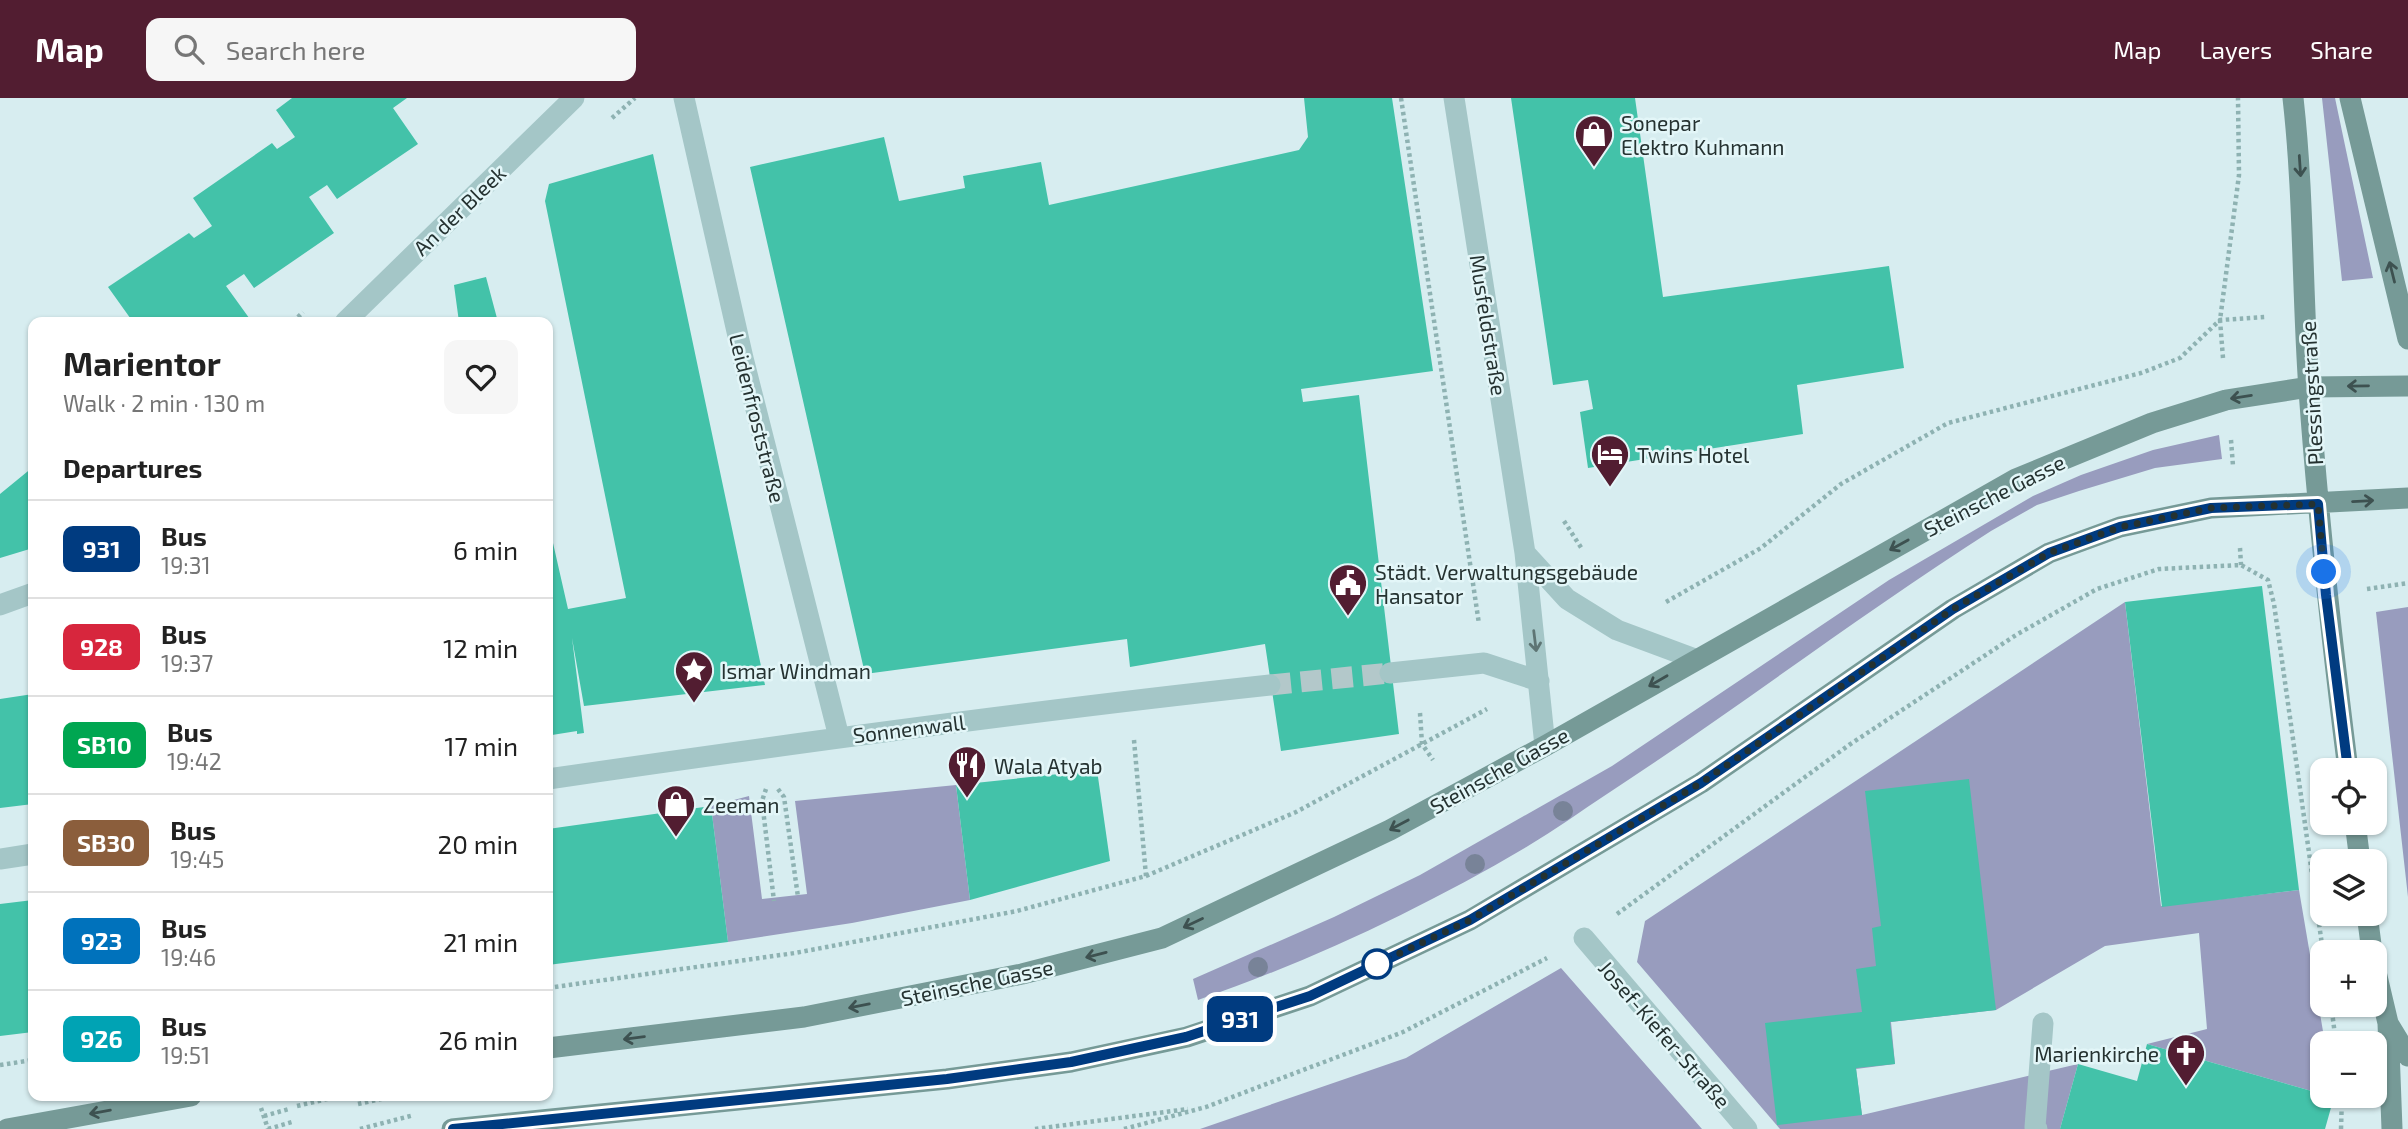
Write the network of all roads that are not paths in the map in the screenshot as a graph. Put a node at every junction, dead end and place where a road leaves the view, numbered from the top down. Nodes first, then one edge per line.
1 (574, 98) edge
2 (684, 98) edge
3 (1454, 98) edge
4 (2293, 98) edge
5 (2350, 98) edge
6 (350, 317) edge
7 (2408, 339) edge
8 (2408, 386) edge
9 (2309, 387) junction
10 (2408, 498) edge
11 (2318, 504) junction
12 (1525, 553) junction
13 (28, 595) edge
14 (0, 605) edge
15 (1695, 659) junction
16 (1390, 673) tunnel mouth
17 (1539, 681) junction
18 (1270, 685) tunnel mouth
19 (839, 737) junction
20 (1545, 746) junction
21 (2346, 758) edge
22 (553, 778) edge
23 (28, 855) edge
24 (0, 859) edge
25 (1584, 939) road end
26 (2387, 1017) edge
27 (2043, 1023) dead end
28 (2388, 1023) junction
29 (553, 1047) edge
30 (2408, 1056) edge
31 (163, 1101) edge
32 (7, 1129) edge
33 (452, 1129) edge
34 (1747, 1129) edge
35 (2037, 1129) edge
36 (2392, 1129) edge

1 - 6 street, An der Bleek
2 - 19 street, Leidenfroststraße
3 - 12 street, Musfeldstraße
4 -> 9 main road, Plessingstraße
7 -> 5 main road
8 -> 9 main road, Steinsche Gasse
9 - 11 main road, Plessingstraße
9 -> 15 main road, Steinsche Gasse
11 -> 10 main road
11 - 21 main road, Plessingstraße
11 - 33 main road
12 - 15 street
12 -> 17 street, Musfeldstraße
13 - 14 street
15 -> 20 main road, Steinsche Gasse
16 - 17 street
17 - 20 street, Musfeldstraße
18 - 19 street, Sonnenwall
19 - 22 street, Sonnenwall
20 -> 29 main road, Steinsche Gasse
23 - 24 street
25 - 34 street, Josef-Kiefer-Straße
26 - 28 main road
27 - 35 street
28 - 30 main road
28 - 36 main road
31 -> 32 main road

